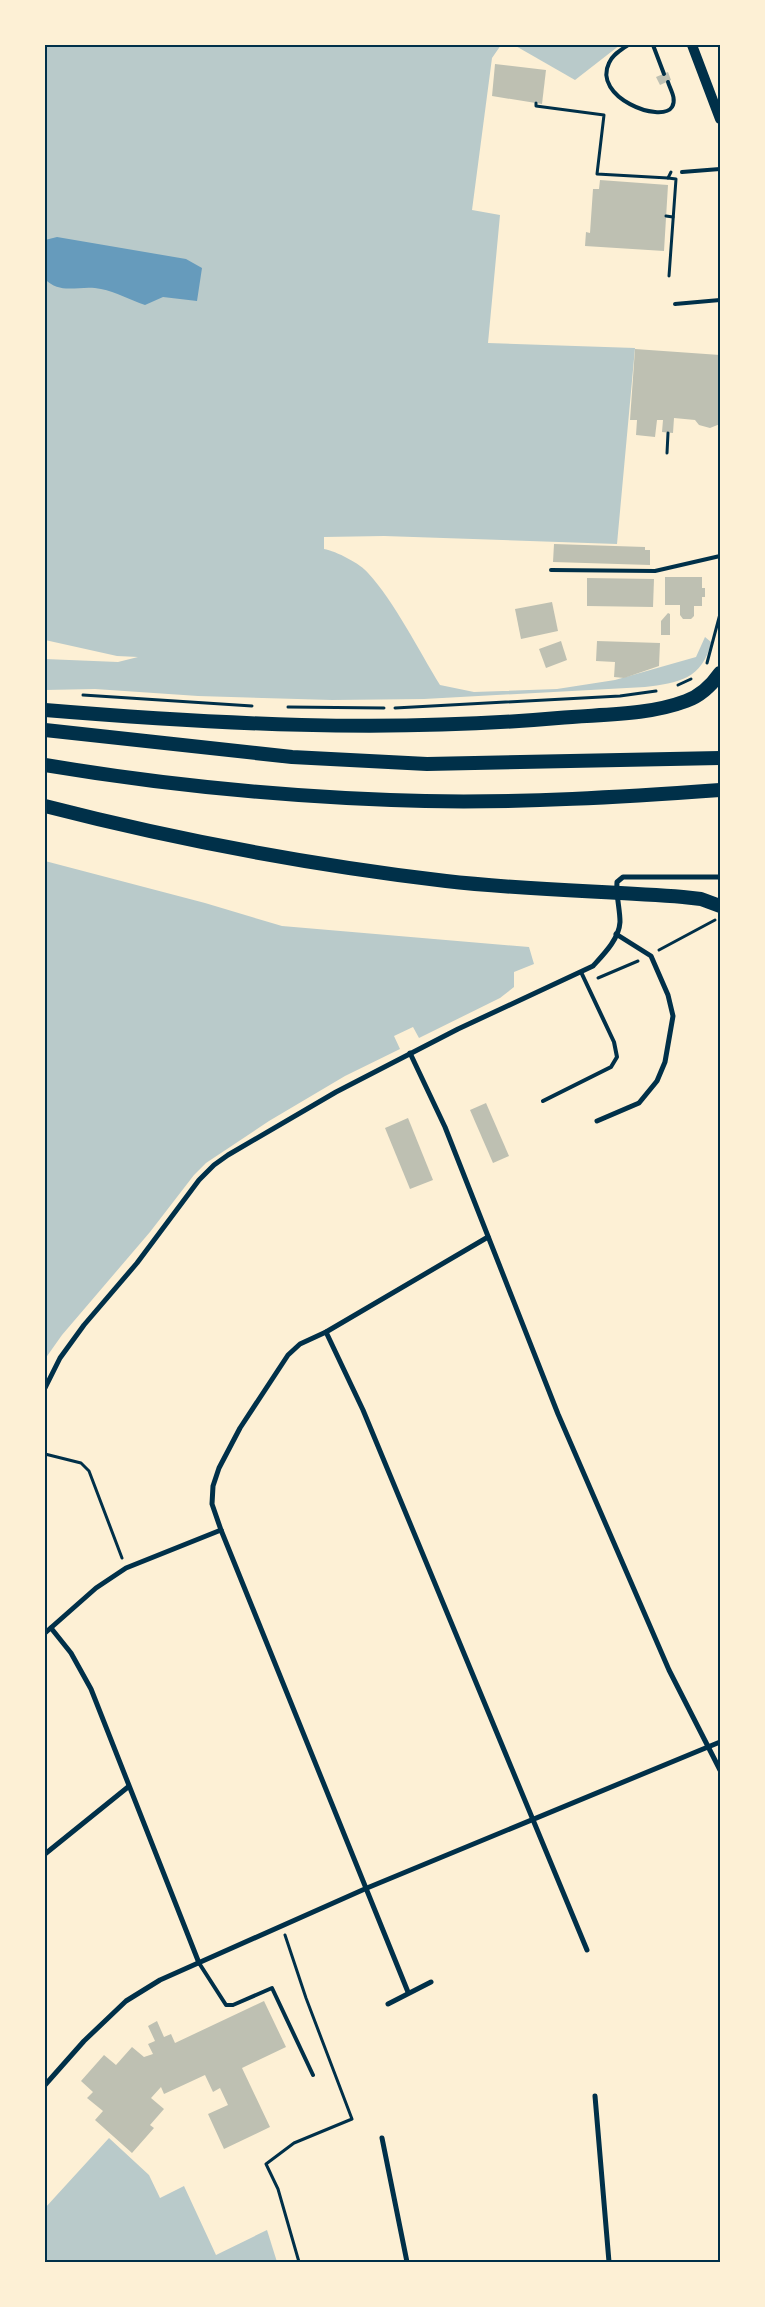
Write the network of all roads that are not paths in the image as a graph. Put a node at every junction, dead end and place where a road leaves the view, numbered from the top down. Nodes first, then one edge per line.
1 (628, 45) edge
2 (653, 45) edge
3 (692, 45) edge
4 (664, 74) dead end
5 (668, 82) dead end
6 (720, 120) edge
7 (720, 169) edge
8 (682, 172) dead end
9 (720, 300) edge
10 (675, 304) dead end
11 (720, 556) edge
12 (551, 570) dead end
13 (720, 673) edge
14 (45, 710) edge
15 (45, 730) edge
16 (720, 758) edge
17 (45, 764) edge
18 (720, 790) edge
19 (45, 806) edge
20 (720, 877) edge
21 (616, 892) junction
22 (719, 913) edge
23 (616, 934) junction
24 (581, 972) junction
25 (410, 1053) junction
26 (543, 1101) dead end
27 (597, 1121) dead end
28 (488, 1238) junction
29 (326, 1332) junction
30 (45, 1388) edge
31 (221, 1530) junction
32 (51, 1628) junction
33 (45, 1633) edge
34 (720, 1742) edge
35 (707, 1746) junction
36 (720, 1770) edge
37 (128, 1787) junction
38 (531, 1820) junction
39 (45, 1854) edge
40 (367, 1888) junction
41 (587, 1950) dead end
42 (198, 1962) junction
43 (432, 1982) dead end
44 (408, 1992) junction
45 (388, 2004) dead end
46 (313, 2075) dead end
47 (45, 2085) edge
48 (595, 2096) dead end
49 (382, 2138) dead end
50 (406, 2262) edge
51 (609, 2262) edge

1 - 5 lane
2 - 4 lane
3 - 6 main road
7 - 8 lane
9 - 10 lane
11 - 12 lane
13 - 14 highway
15 - 16 highway
17 - 18 highway
19 - 21 highway
20 - 21 street
21 - 22 highway
21 - 23 street
23 - 24 street
23 - 27 street
24 - 25 street
24 - 26 lane
25 - 28 street
25 - 30 street
28 - 29 street
28 - 35 street
29 - 31 street
29 - 38 street
31 - 32 street
31 - 40 street
32 - 33 street
32 - 37 street
34 - 35 street
35 - 36 street
35 - 38 street
37 - 39 street
37 - 42 street
38 - 40 street
38 - 41 street
40 - 42 street
40 - 44 street
42 - 46 lane
42 - 47 street
43 - 44 street
44 - 45 street
48 - 51 street
49 - 50 street

